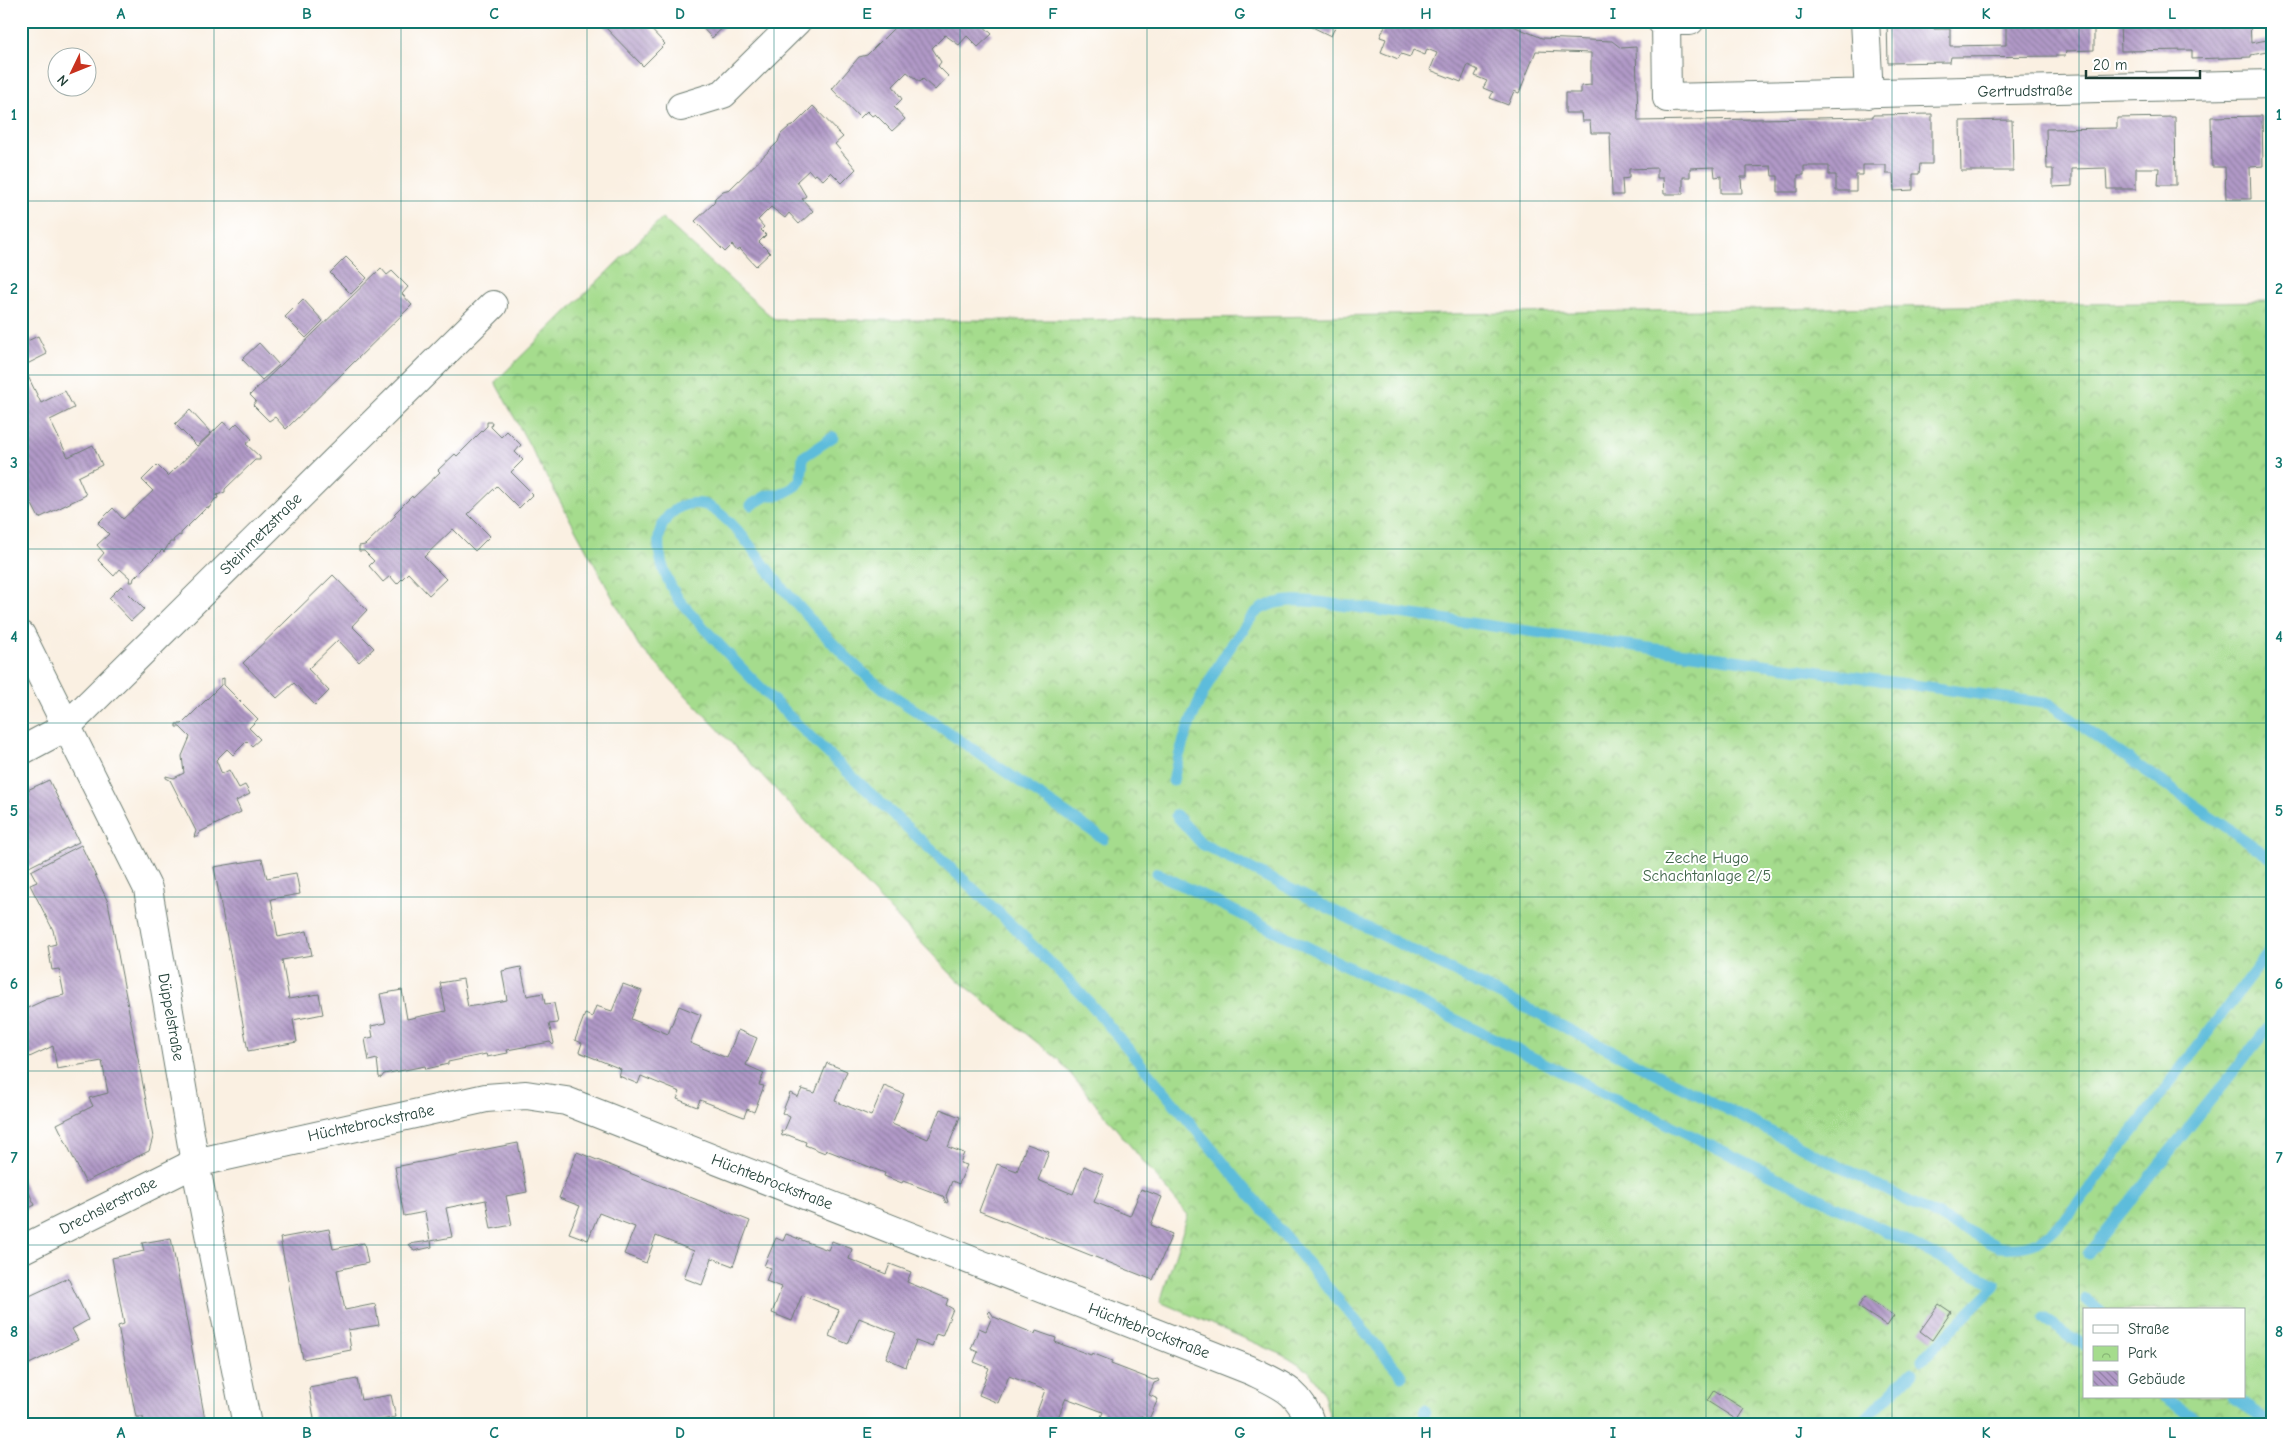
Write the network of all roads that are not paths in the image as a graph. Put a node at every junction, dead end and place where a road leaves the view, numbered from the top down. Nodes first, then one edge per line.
1 (797, 21) edge
2 (1661, 21) edge
3 (1690, 21) edge
4 (1865, 21) edge
5 (1666, 22) edge
6 (2272, 84) edge
7 (1869, 94) junction
8 (682, 107) dead end
9 (493, 305) dead end
10 (21, 635) edge
11 (66, 727) junction
12 (21, 751) edge
13 (196, 1162) junction
14 (21, 1250) edge
15 (247, 1425) edge
16 (1311, 1425) edge

1 - 8 street
2 - 5 street
3 - 5 street
4 - 7 street
5 - 7 street, Gertrudstraße
6 - 7 street, Gertrudstraße
9 - 11 street, Steinmetzstraße
10 - 11 street, Düppelstraße
11 - 12 street, Steinmetzstraße
11 - 13 street, Düppelstraße
13 - 14 street, Drechslerstraße
13 - 15 street, Düppelstraße
13 - 16 street, Hüchtebrockstraße

